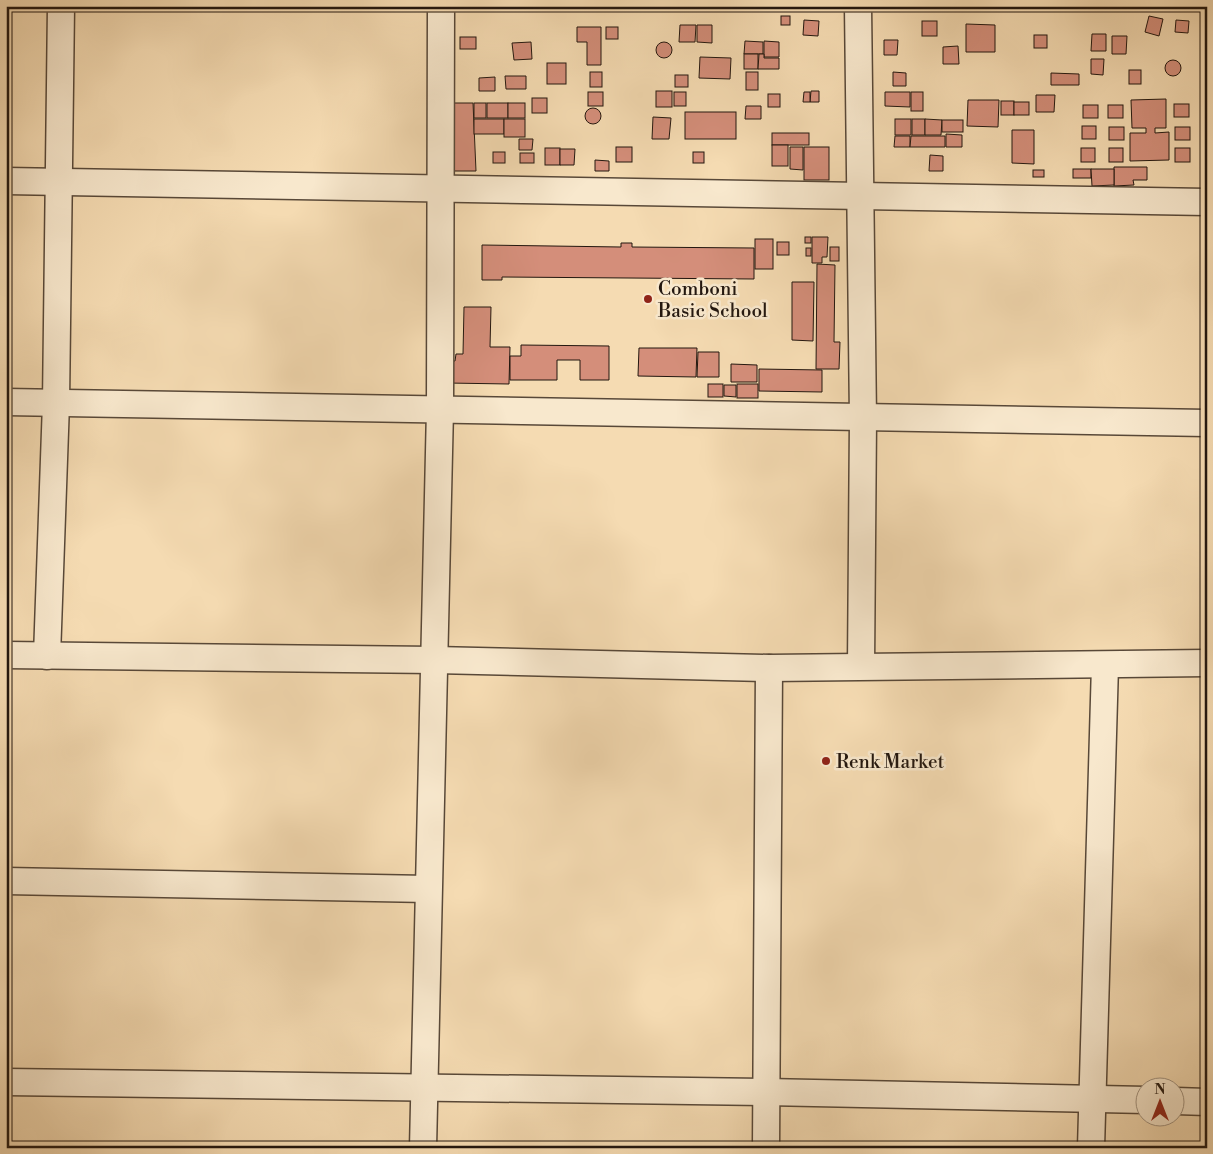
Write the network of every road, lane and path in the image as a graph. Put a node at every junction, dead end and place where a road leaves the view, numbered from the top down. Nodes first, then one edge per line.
1 (61, 6) edge
2 (441, 6) edge
3 (858, 6) edge
4 (6, 181) edge
5 (59, 182) junction
6 (442, 189) junction
7 (860, 195) junction
8 (1207, 202) edge
9 (6, 402) edge
10 (56, 403) junction
11 (440, 409) junction
12 (863, 419) junction
13 (1207, 423) edge
14 (6, 655) edge
15 (47, 656) junction
16 (435, 660) junction
17 (1207, 663) edge
18 (1105, 665) junction
19 (861, 666) junction
20 (770, 668) junction
21 (6, 881) edge
22 (428, 889) junction
23 (6, 1082) edge
24 (426, 1088) junction
25 (766, 1092) junction
26 (1092, 1099) junction
27 (1136, 1100) edge
28 (1186, 1101) edge
29 (1207, 1102) edge
30 (424, 1148) edge
31 (766, 1148) edge
32 (1091, 1148) edge

1 - 5 street
2 - 6 street
3 - 7 street
4 - 5 street
5 - 6 street
5 - 10 street
6 - 7 street
6 - 11 street
7 - 8 street
7 - 12 street
9 - 10 street
10 - 11 street
10 - 15 street
11 - 12 street
11 - 16 street
12 - 13 street
12 - 19 street
14 - 15 street
15 - 16 street
16 - 20 street
16 - 22 street
17 - 18 street
18 - 19 street
18 - 26 street
19 - 20 street
20 - 25 street
21 - 22 street
22 - 24 street
23 - 24 street
24 - 25 street
24 - 30 street
25 - 26 street
25 - 31 street
26 - 27 street
26 - 32 street
28 - 29 street

